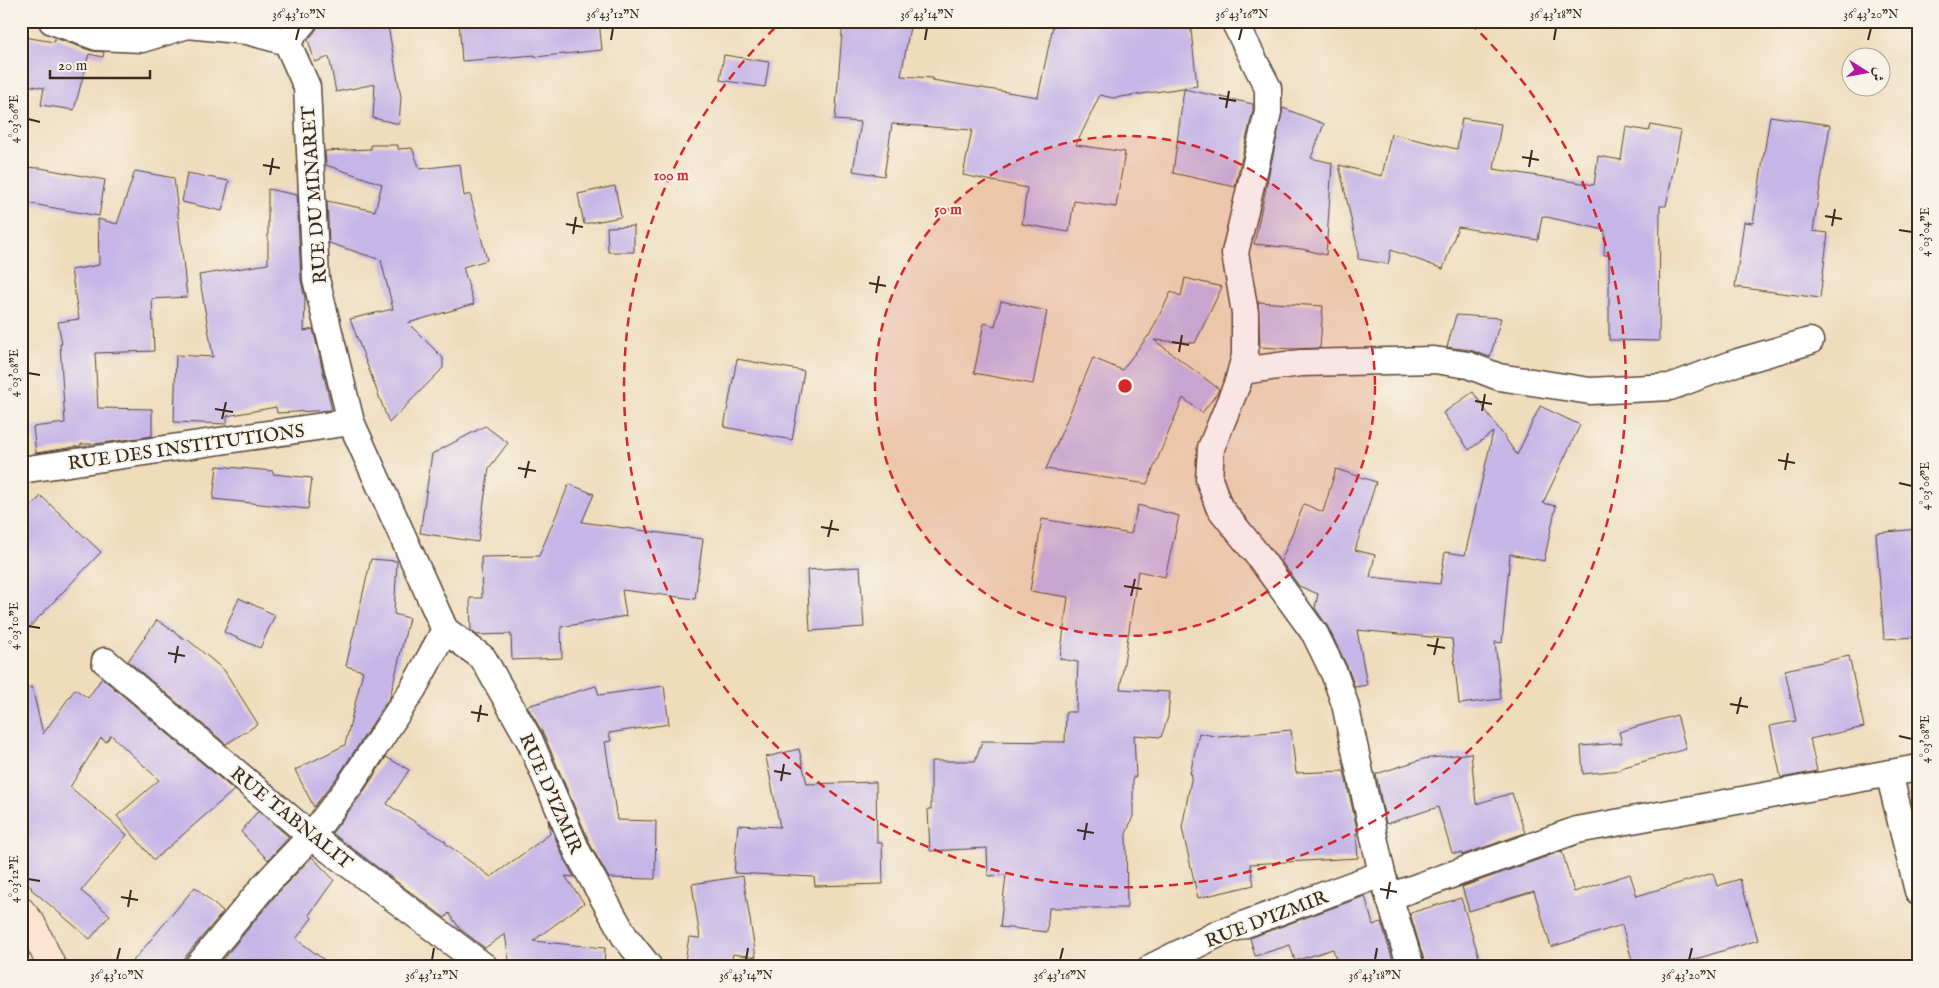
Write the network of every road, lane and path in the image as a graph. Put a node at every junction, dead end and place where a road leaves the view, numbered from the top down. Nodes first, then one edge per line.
1 (52, 21) edge
2 (304, 21) edge
3 (1234, 21) edge
4 (287, 42) junction
5 (1810, 341) dead end
6 (1241, 371) junction
7 (351, 422) junction
8 (21, 470) edge
9 (445, 630) junction
10 (105, 661) dead end
11 (1918, 768) edge
12 (1889, 774) junction
13 (311, 836) junction
14 (1385, 886) junction
15 (1918, 891) edge
16 (21, 911) edge
17 (52, 967) edge
18 (197, 967) edge
19 (485, 967) edge
20 (648, 967) edge
21 (1152, 967) edge
22 (1411, 967) edge

1 - 4 street
2 - 4 street
3 - 6 street
4 - 7 street, RUE DU MINARET
5 - 6 street
6 - 14 street
7 - 8 street, RUE DES INSTITUTIONS
7 - 9 street, RUE DU MINARET
9 - 13 street
9 - 20 street, RUE D'IZMIR
10 - 13 street, RUE TABNALIT
11 - 12 street, RUE D'IZMIR
12 - 14 street, RUE D'IZMIR
12 - 15 street
13 - 18 street
13 - 19 street, RUE TABNALIT
14 - 21 street, RUE D'IZMIR
14 - 22 street
16 - 17 street

